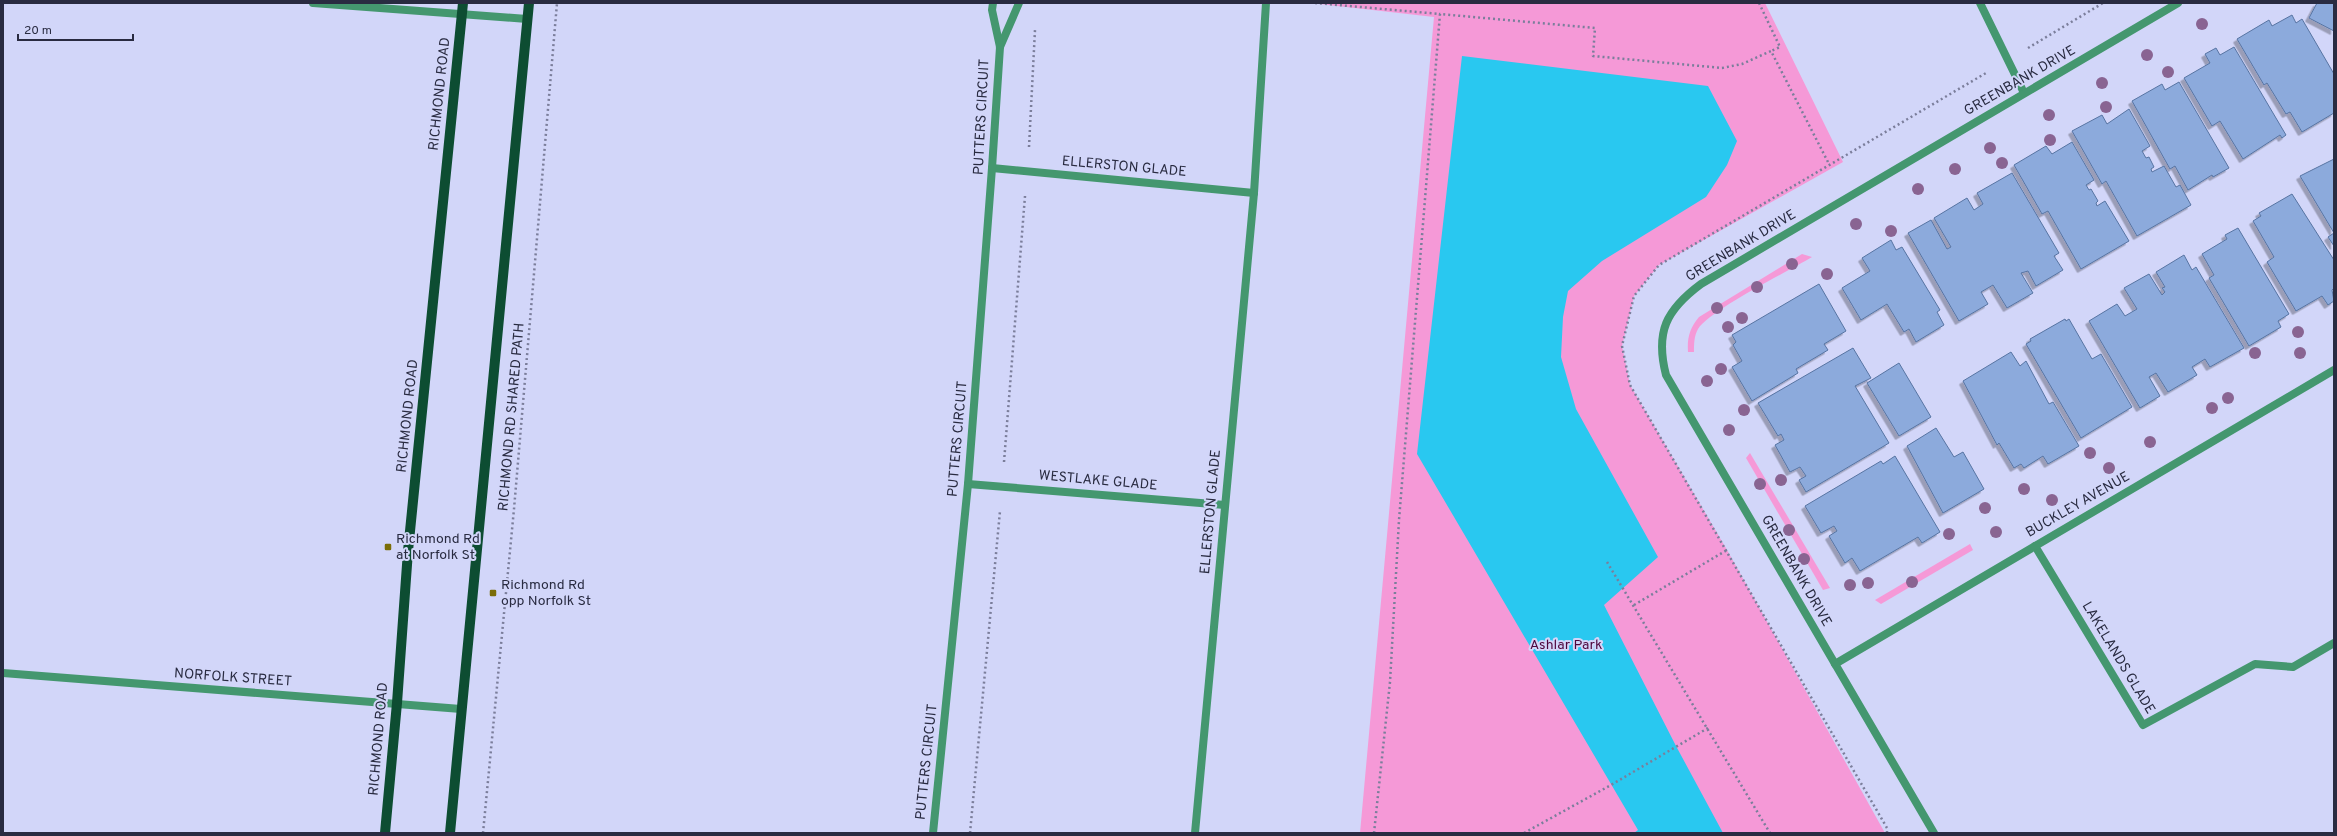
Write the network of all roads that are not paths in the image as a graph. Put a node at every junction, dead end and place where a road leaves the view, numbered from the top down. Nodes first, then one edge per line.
1 (313, 3) edge
2 (464, 3) edge
3 (529, 3) edge
4 (993, 3) edge
5 (1019, 3) edge
6 (1266, 3) edge
7 (1980, 3) edge
8 (2178, 3) edge
9 (462, 14) junction
10 (527, 19) junction
11 (1000, 47) junction
12 (2024, 93) junction
13 (992, 168) junction
14 (1254, 193) junction
15 (2334, 370) edge
16 (968, 484) junction
17 (1225, 505) junction
18 (2035, 546) junction
19 (2334, 643) edge
20 (1835, 664) junction
21 (3, 673) edge
22 (397, 704) junction
23 (461, 710) junction
24 (385, 833) edge
25 (450, 833) edge
26 (933, 833) edge
27 (1195, 833) edge
28 (1934, 833) edge

1 - 9 street
2 - 9 main road, RICHMOND ROAD
3 - 10 main road
4 - 11 street, PUTTERS CIRCUIT
5 - 11 street, PUTTERS CIRCUIT
6 - 14 street, ELLERSTON GLADE
7 - 12 street
8 - 12 street, GREENBANK DRIVE
9 - 10 street
9 - 22 main road, RICHMOND ROAD
10 - 23 main road
11 - 13 street, PUTTERS CIRCUIT
12 - 20 street, GREENBANK DRIVE
13 - 14 street, ELLERSTON GLADE
13 - 16 street, PUTTERS CIRCUIT
14 - 17 street, ELLERSTON GLADE
15 - 18 street, BUCKLEY AVENUE
16 - 17 street, WESTLAKE GLADE
16 - 26 street, PUTTERS CIRCUIT
17 - 27 street, ELLERSTON GLADE
18 - 19 street, LAKELANDS GLADE
18 - 20 street, BUCKLEY AVENUE
20 - 28 street, GREENBANK DRIVE
21 - 22 street, NORFOLK STREET
22 - 23 street, NORFOLK STREET
22 - 24 main road, RICHMOND ROAD
23 - 25 main road

